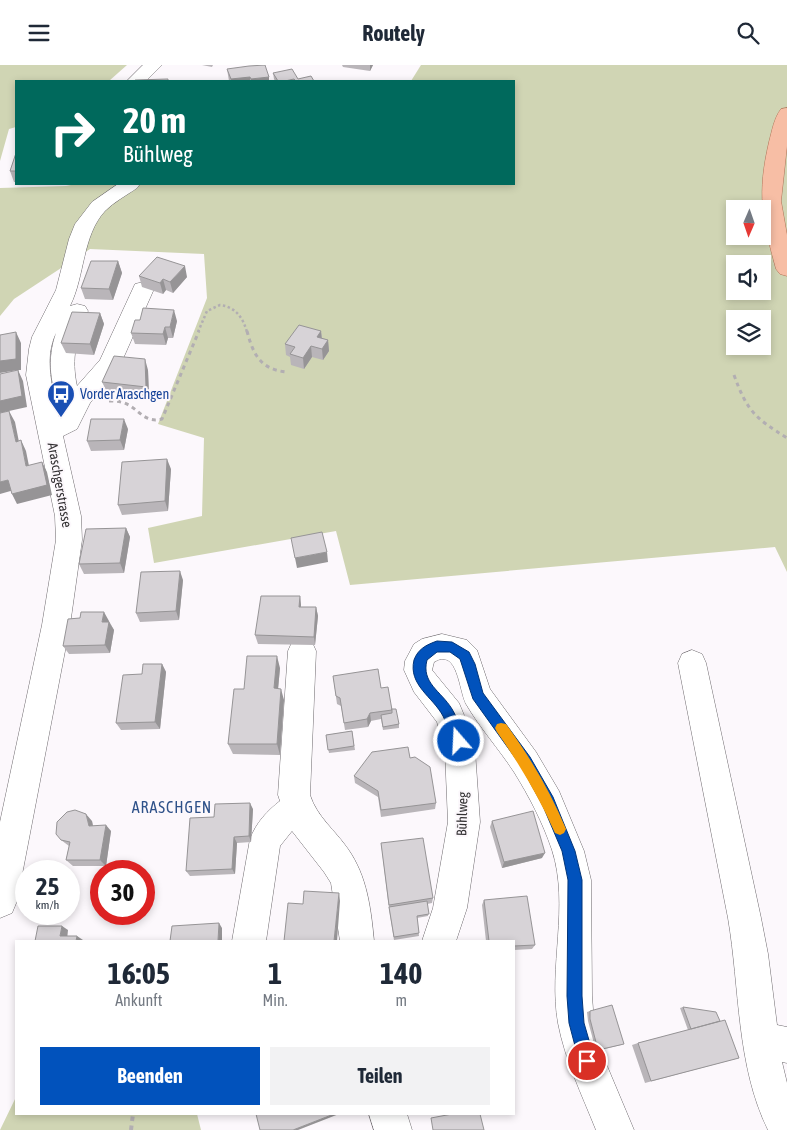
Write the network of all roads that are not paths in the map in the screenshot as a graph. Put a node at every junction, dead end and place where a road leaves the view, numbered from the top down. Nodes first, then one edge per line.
1 (153, 65) edge
2 (137, 80) edge
3 (787, 113) edge
4 (129, 185) edge
5 (787, 269) edge
6 (143, 289) edge
7 (83, 299) edge
8 (73, 410) junction
9 (50, 431) junction
10 (302, 651) dead end
11 (692, 663) dead end
12 (297, 808) junction
13 (0, 901) edge
14 (249, 940) edge
15 (357, 940) edge
16 (439, 940) edge
17 (774, 1043) edge
18 (388, 1115) edge
19 (787, 1128) edge
20 (393, 1130) edge
21 (615, 1130) edge

1 - 2 street
3 - 5 main road
4 - 9 street, Araschgerstrasse
6 - 8 street
7 - 8 street
8 - 9 street
9 - 13 street, Araschgerstrasse
10 - 12 street
11 - 17 street
12 - 14 street
12 - 15 street
16 - 21 street, Bühlweg
17 - 19 street
18 - 20 street

